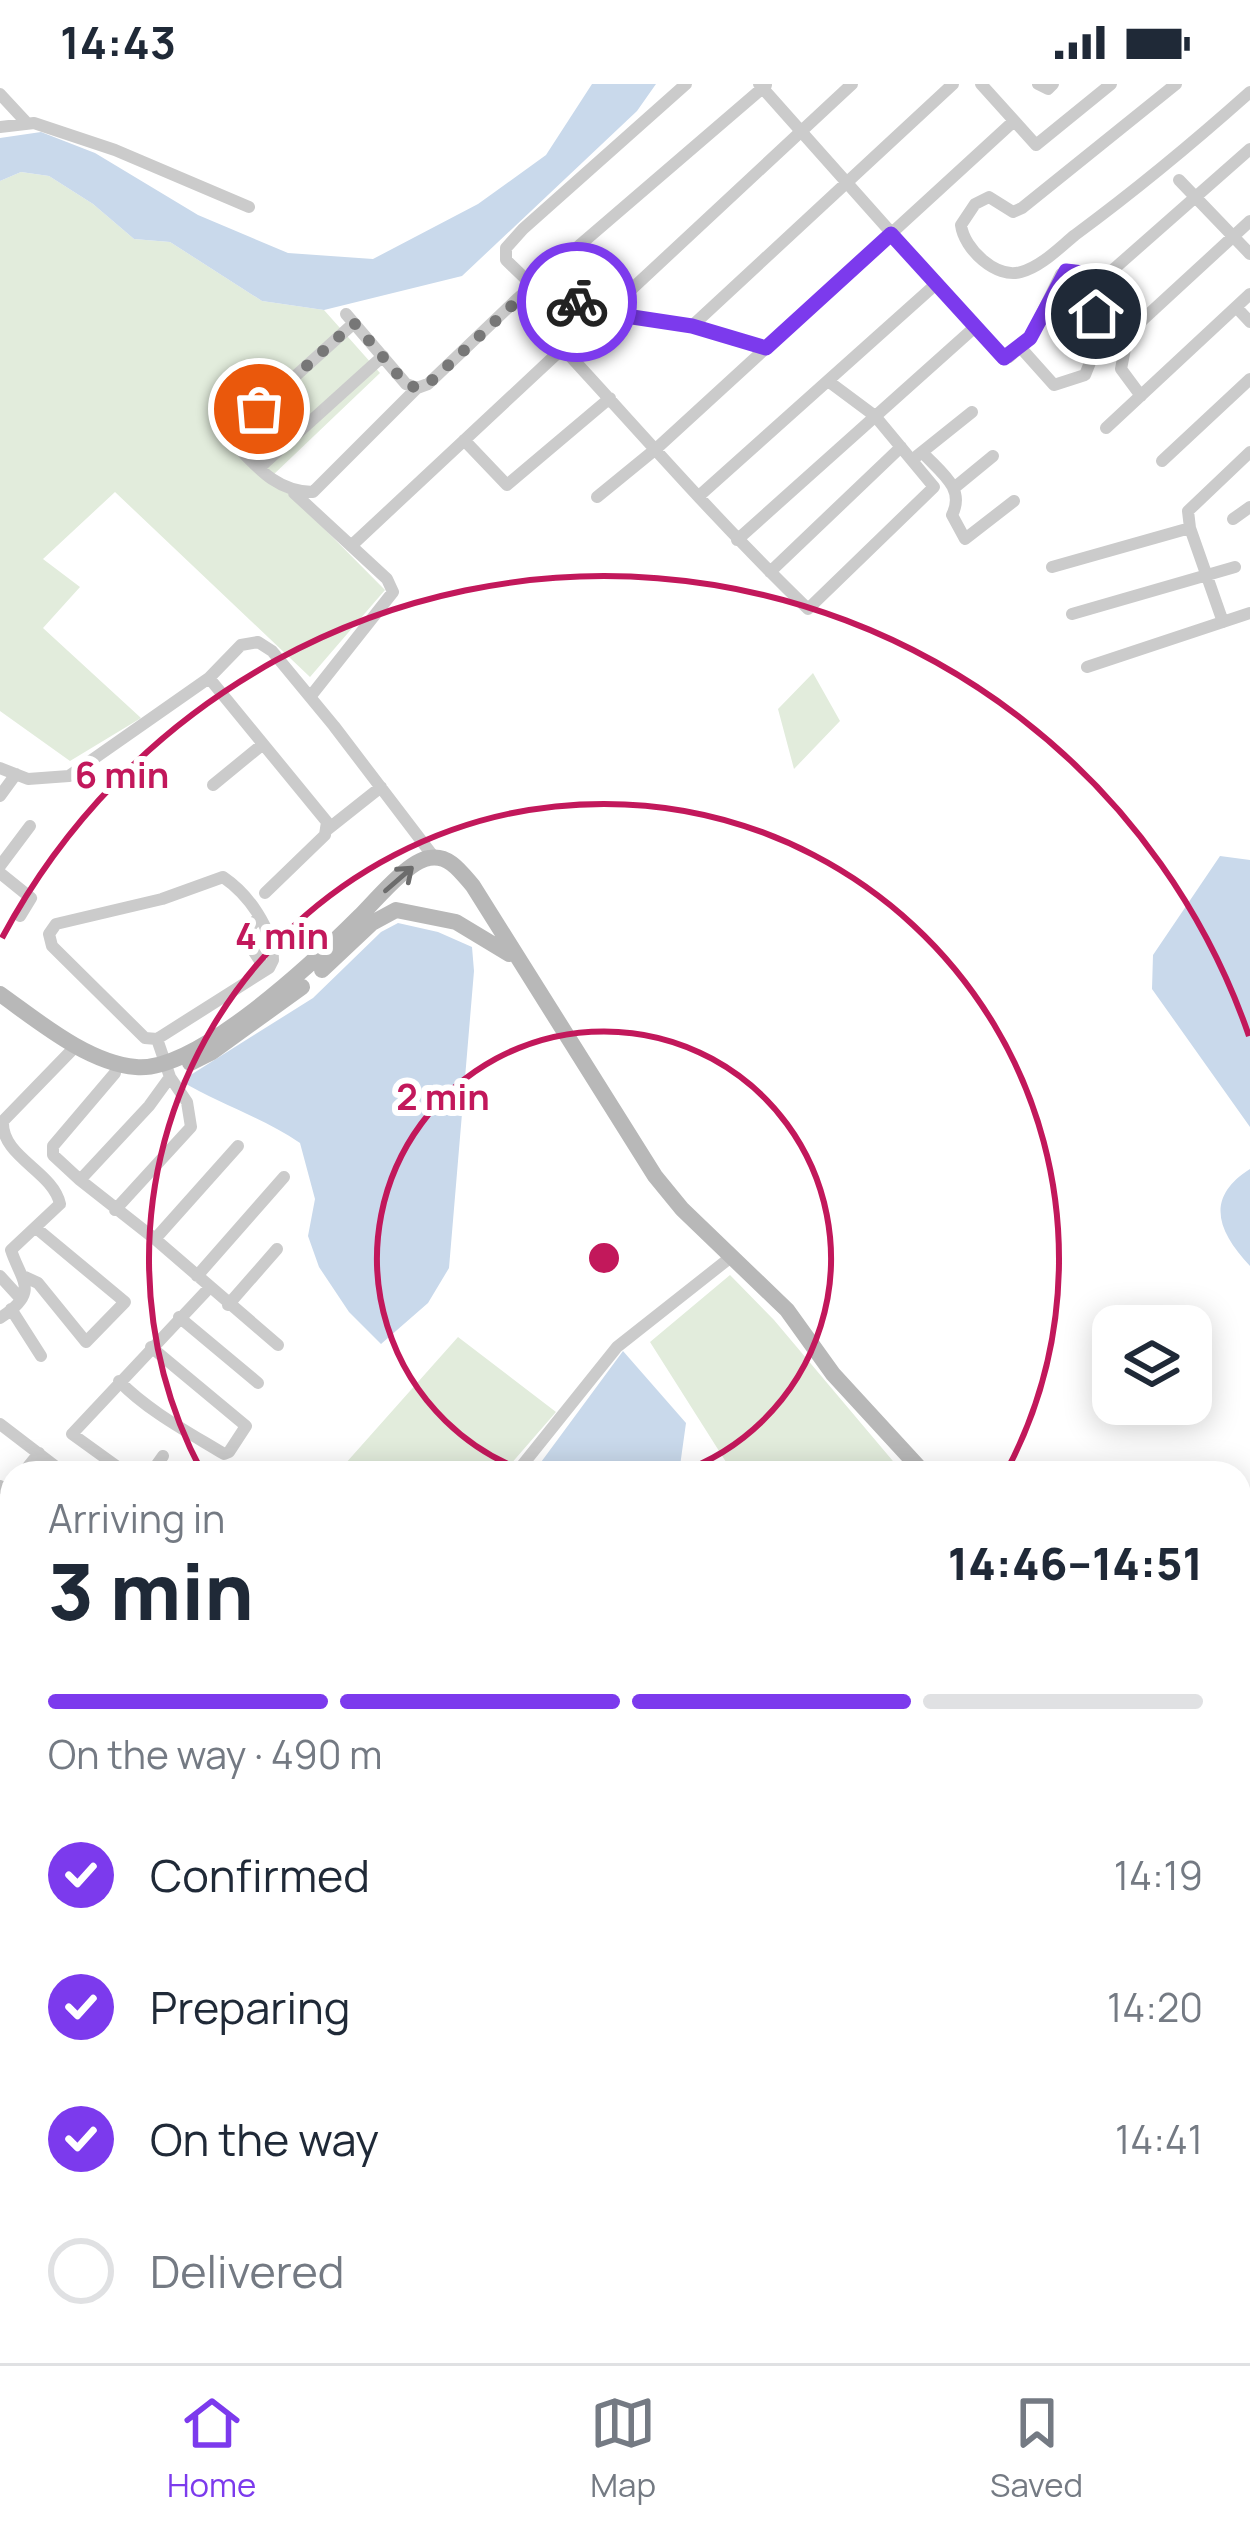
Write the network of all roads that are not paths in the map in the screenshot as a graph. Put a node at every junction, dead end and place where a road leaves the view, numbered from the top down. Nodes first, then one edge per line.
1 (686, 84) edge
2 (852, 84) edge
3 (953, 84) edge
4 (981, 84) edge
5 (1038, 84) edge
6 (1053, 84) edge
7 (1111, 84) edge
8 (1176, 84) edge
9 (763, 85) edge
10 (1250, 92) edge
11 (0, 94) edge
12 (1015, 121) junction
13 (26, 122) junction
14 (0, 127) edge
15 (800, 133) junction
16 (1250, 148) edge
17 (1179, 179) dead end
18 (845, 184) junction
19 (1196, 199) junction
20 (249, 207) dead end
21 (1250, 221) edge
22 (891, 234) junction
23 (1233, 237) junction
24 (1250, 254) edge
25 (936, 284) junction
26 (533, 286) junction
27 (1090, 290) junction
28 (1250, 294) edge
29 (518, 299) junction
30 (1236, 307) junction
31 (606, 313) junction
32 (1250, 322) edge
33 (692, 326) junction
34 (974, 328) junction
35 (1020, 347) junction
36 (563, 348) junction
37 (766, 348) junction
38 (382, 356) junction
39 (1250, 379) edge
40 (828, 381) junction
41 (417, 388) junction
42 (1141, 396) junction
43 (610, 398) junction
44 (972, 412) dead end
45 (875, 416) junction
46 (1106, 428) dead end
47 (464, 440) junction
48 (901, 447) junction
49 (657, 448) junction
50 (1250, 452) edge
51 (917, 456) junction
52 (993, 456) dead end
53 (1162, 461) dead end
54 (259, 468) junction
55 (954, 488) junction
56 (293, 492) junction
57 (699, 496) junction
58 (597, 497) dead end
59 (1014, 501) dead end
60 (1250, 507) edge
61 (1233, 519) dead end
62 (1190, 528) junction
63 (737, 540) junction
64 (351, 546) junction
65 (1052, 567) dead end
66 (1235, 567) dead end
67 (770, 572) junction
68 (1208, 575) junction
69 (1250, 613) edge
70 (1072, 614) dead end
71 (1223, 622) junction
72 (1087, 667) dead end
73 (208, 678) junction
74 (310, 697) junction
75 (263, 744) junction
76 (0, 768) edge
77 (16, 774) junction
78 (213, 785) dead end
79 (381, 787) junction
80 (0, 796) edge
81 (30, 826) dead end
82 (328, 829) junction
83 (433, 856) junction
84 (0, 870) edge
85 (265, 893) dead end
86 (20, 916) dead end
87 (259, 917) junction
88 (518, 963) junction
89 (266, 970) junction
90 (0, 994) edge
91 (0, 1005) edge
92 (157, 1040) junction
93 (71, 1051) junction
94 (168, 1070) junction
95 (115, 1073) junction
96 (238, 1146) dead end
97 (284, 1177) dead end
98 (80, 1180) junction
99 (115, 1210) junction
100 (37, 1228) junction
101 (155, 1239) junction
102 (277, 1249) dead end
103 (731, 1257) junction
104 (0, 1276) edge
105 (197, 1276) junction
106 (25, 1277) junction
107 (210, 1287) junction
108 (228, 1305) junction
109 (11, 1309) edge
110 (179, 1317) junction
111 (278, 1345) dead end
112 (151, 1347) junction
113 (40, 1356) dead end
114 (119, 1382) junction
115 (258, 1383) dead end
116 (0, 1424) edge
117 (39, 1453) junction
118 (164, 1456) dead end
119 (33, 1461) edge
120 (49, 1461) edge
121 (106, 1461) edge
122 (160, 1461) edge
123 (526, 1461) edge
124 (913, 1461) edge

1 - 26 street
2 - 15 street
3 - 18 street
4 - 12 street
5 - 6 street
7 - 12 street
8 - 10 street
9 - 15 street
9 - 26 street
11 - 13 street
12 - 22 street
13 - 14 street
13 - 20 street
15 - 18 street
15 - 31 street
16 - 19 street
17 - 19 street
18 - 22 street
18 - 33 street
19 - 23 street
19 - 27 street
21 - 23 street
22 - 25 street
22 - 37 street
23 - 24 street
23 - 42 street
25 - 34 street
25 - 40 street
26 - 29 street
26 - 31 street
27 - 35 street
27 - 35 street
28 - 30 street
29 - 36 street
29 - 41 street
30 - 32 street
30 - 42 street
31 - 33 street
33 - 37 street
34 - 35 street
34 - 45 street
36 - 43 street
36 - 47 street
37 - 49 street
38 - 41 street
38 - 54 street
38 - 54 street
39 - 53 street
40 - 45 street
40 - 57 street
41 - 56 street
42 - 46 street
43 - 47 street
43 - 49 street
44 - 51 street
45 - 48 street
45 - 63 street
47 - 64 street
48 - 51 street
48 - 67 street
49 - 57 street
49 - 58 street
50 - 62 street
51 - 55 street
51 - 67 street
52 - 55 street
54 - 56 street
55 - 59 street
56 - 64 street
57 - 63 street
60 - 61 street
62 - 65 street
62 - 68 street
63 - 67 street
64 - 74 street
66 - 68 street
68 - 70 street
68 - 71 street
69 - 71 street
71 - 72 street
73 - 74 street
73 - 75 street
73 - 77 street
74 - 79 street
75 - 78 street
75 - 82 street
76 - 77 street
77 - 80 street
79 - 82 street
79 - 83 street
81 - 84 street
82 - 85 street
83 - 88 main road
94 -> 83 main road
84 - 86 street
87 - 89 street
87 - 89 street
87 - 92 street
88 - 94 main road
88 - 103 main road
89 - 92 street
90 - 94 main road
91 - 93 main road
92 - 94 street
93 - 95 main road
93 - 100 street
94 - 95 main road
94 - 98 street
94 - 99 street
95 - 98 street
96 - 101 street
97 - 105 street
98 - 99 street
99 - 101 street
100 - 106 street
100 - 106 street
101 - 105 street
102 - 108 street
103 - 123 street
103 - 124 main road
104 - 109 street
105 - 107 street
106 - 109 street
107 - 108 street
107 - 110 street
108 - 111 street
109 - 113 street
110 - 112 street
110 - 115 street
112 - 114 street
112 - 114 street
114 - 121 street
116 - 117 street
117 - 119 street
117 - 120 street
118 - 122 street

